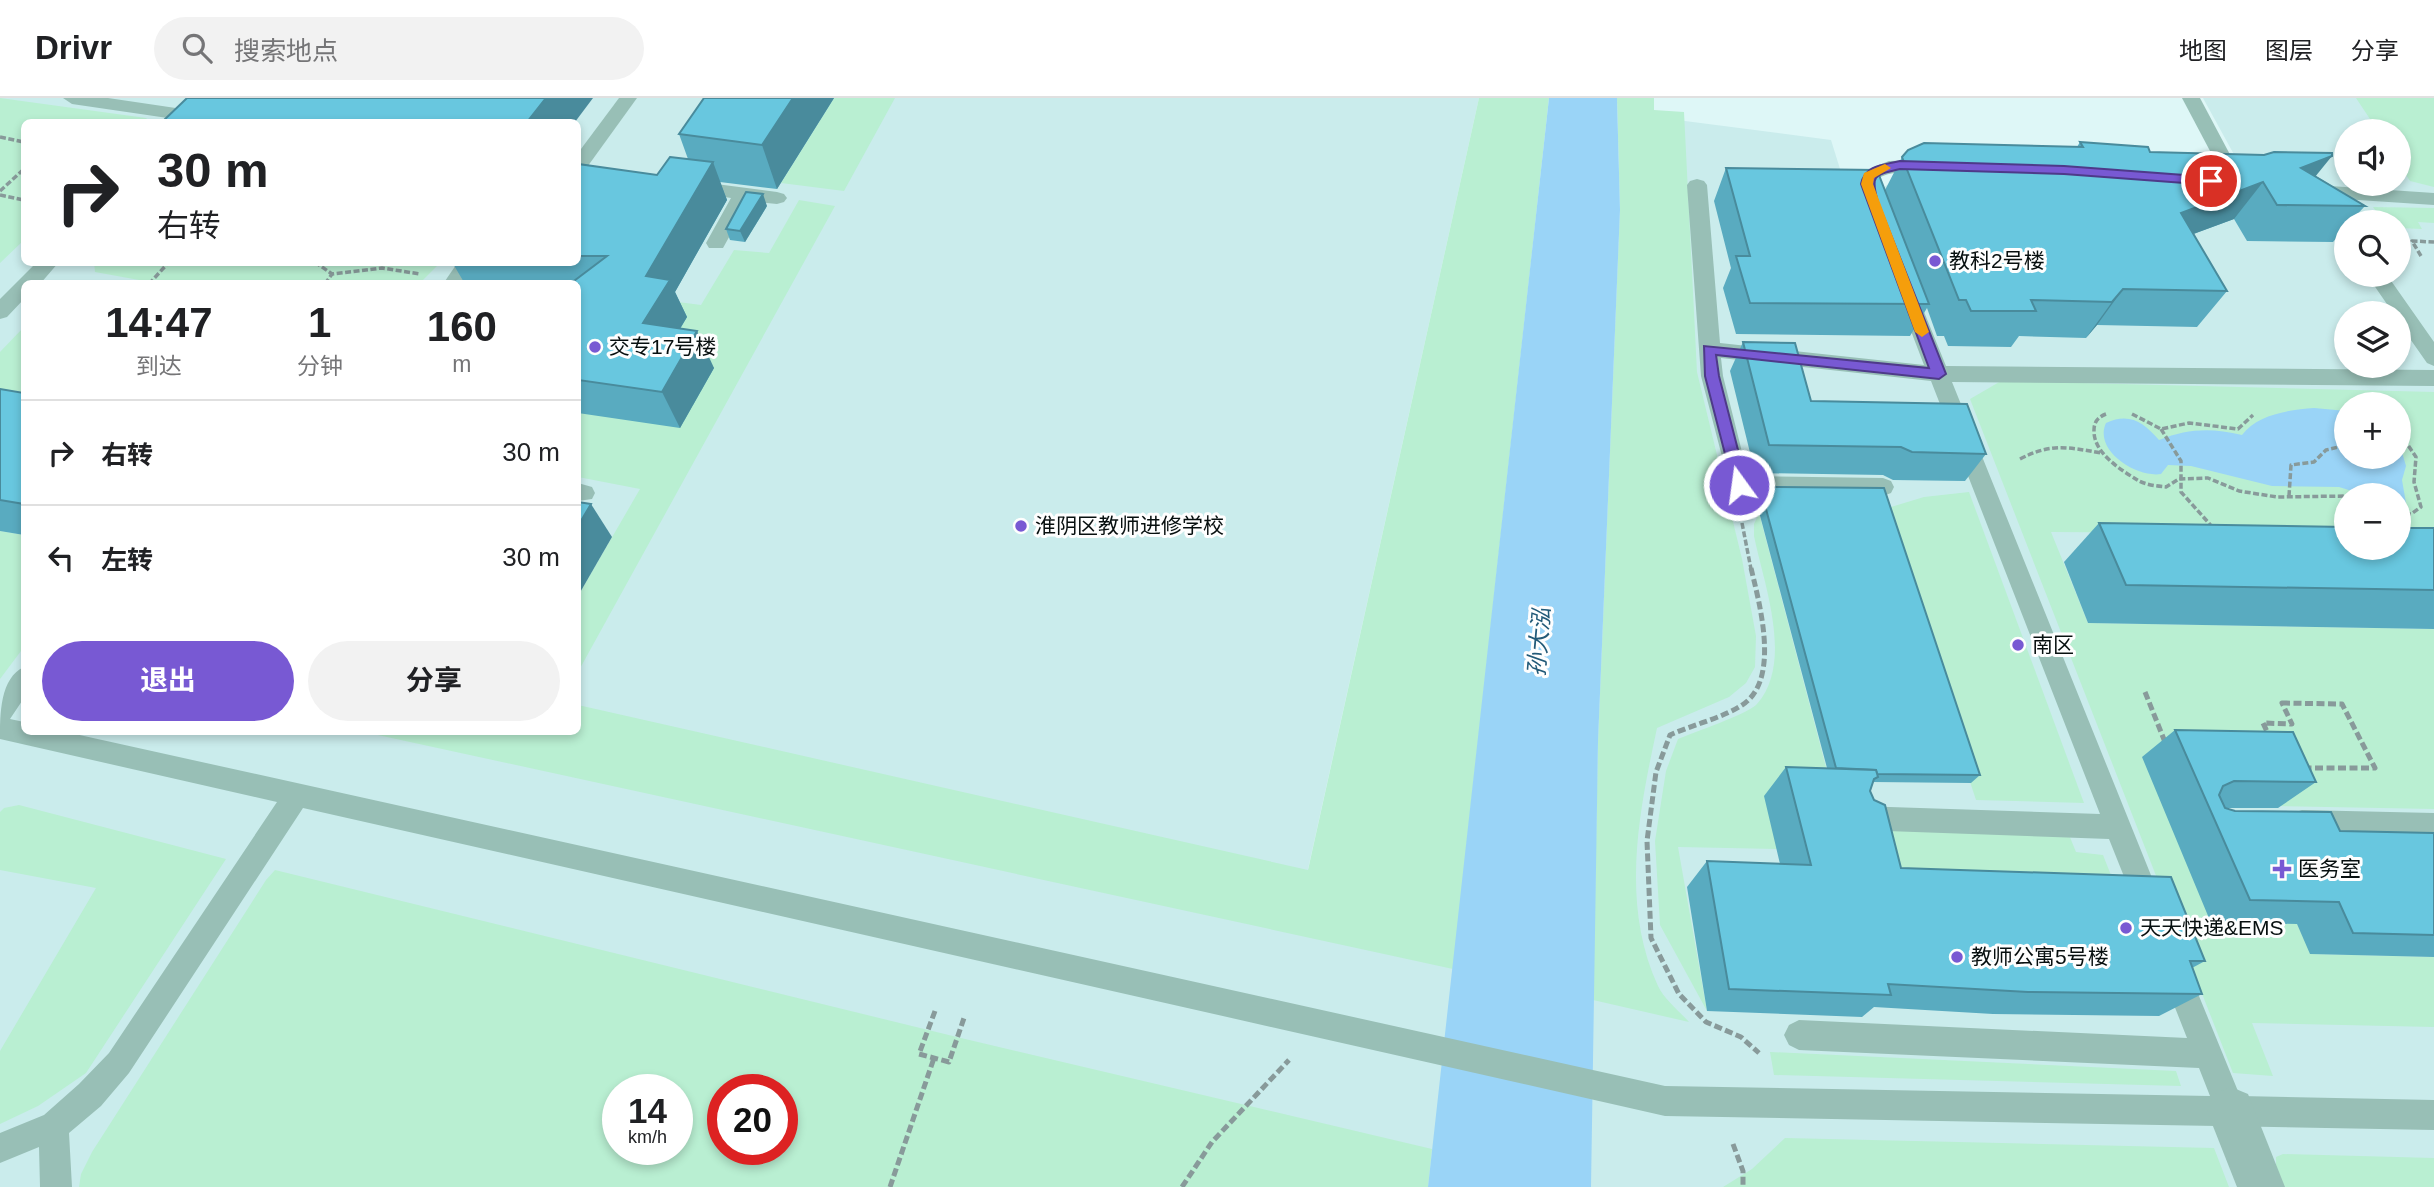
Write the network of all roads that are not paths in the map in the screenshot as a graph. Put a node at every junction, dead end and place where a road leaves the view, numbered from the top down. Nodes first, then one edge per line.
1 (72, 98) edge
2 (628, 98) edge
3 (2191, 98) edge
4 (198, 115) edge
5 (1955, 167) edge
6 (582, 171) edge
7 (2211, 181) edge
8 (677, 185) edge
9 (1697, 186) dead end
10 (743, 194) junction
11 (777, 198) dead end
12 (2434, 199) edge
13 (2338, 210) edge
14 (1877, 214) edge
15 (716, 243) dead end
16 (45, 266) edge
17 (1899, 274) edge
18 (33, 280) edge
19 (2385, 287) edge
20 (21, 290) edge
21 (0, 312) edge
22 (1709, 349) junction
23 (2434, 358) edge
24 (1939, 374) junction
25 (2434, 378) edge
26 (1882, 487) edge
27 (21, 682) edge
28 (0, 713) edge
29 (0, 728) edge
30 (21, 733) edge
31 (31, 735) edge
32 (297, 795) junction
33 (1859, 818) edge
34 (2280, 822) edge
35 (2434, 825) edge
36 (2118, 827) junction
37 (2158, 928) edge
38 (2168, 953) edge
39 (1800, 1035) edge
40 (2208, 1054) junction
41 (2231, 1111) junction
42 (2434, 1115) edge
43 (54, 1126) junction
44 (0, 1149) edge
45 (56, 1187) edge
46 (2261, 1187) edge

1 - 4 lane
2 - 6 lane
3 - 7 lane
5 - 14 lane
8 - 10 lane
9 - 22 lane
10 - 11 lane
10 - 15 lane
12 - 13 lane
16 - 18 lane
17 - 24 lane
19 - 23 lane
20 - 21 lane
22 - 24 lane
22 - 26 lane
24 - 25 lane
24 - 36 lane
27 - 28 lane
29 - 30 lane
31 - 32 lane
32 - 41 lane
32 - 43 lane
33 - 36 lane
34 - 35 lane
36 - 37 lane
38 - 40 lane
39 - 40 lane
40 - 41 lane
41 - 42 lane
41 - 46 street
43 - 44 lane
43 - 45 lane

